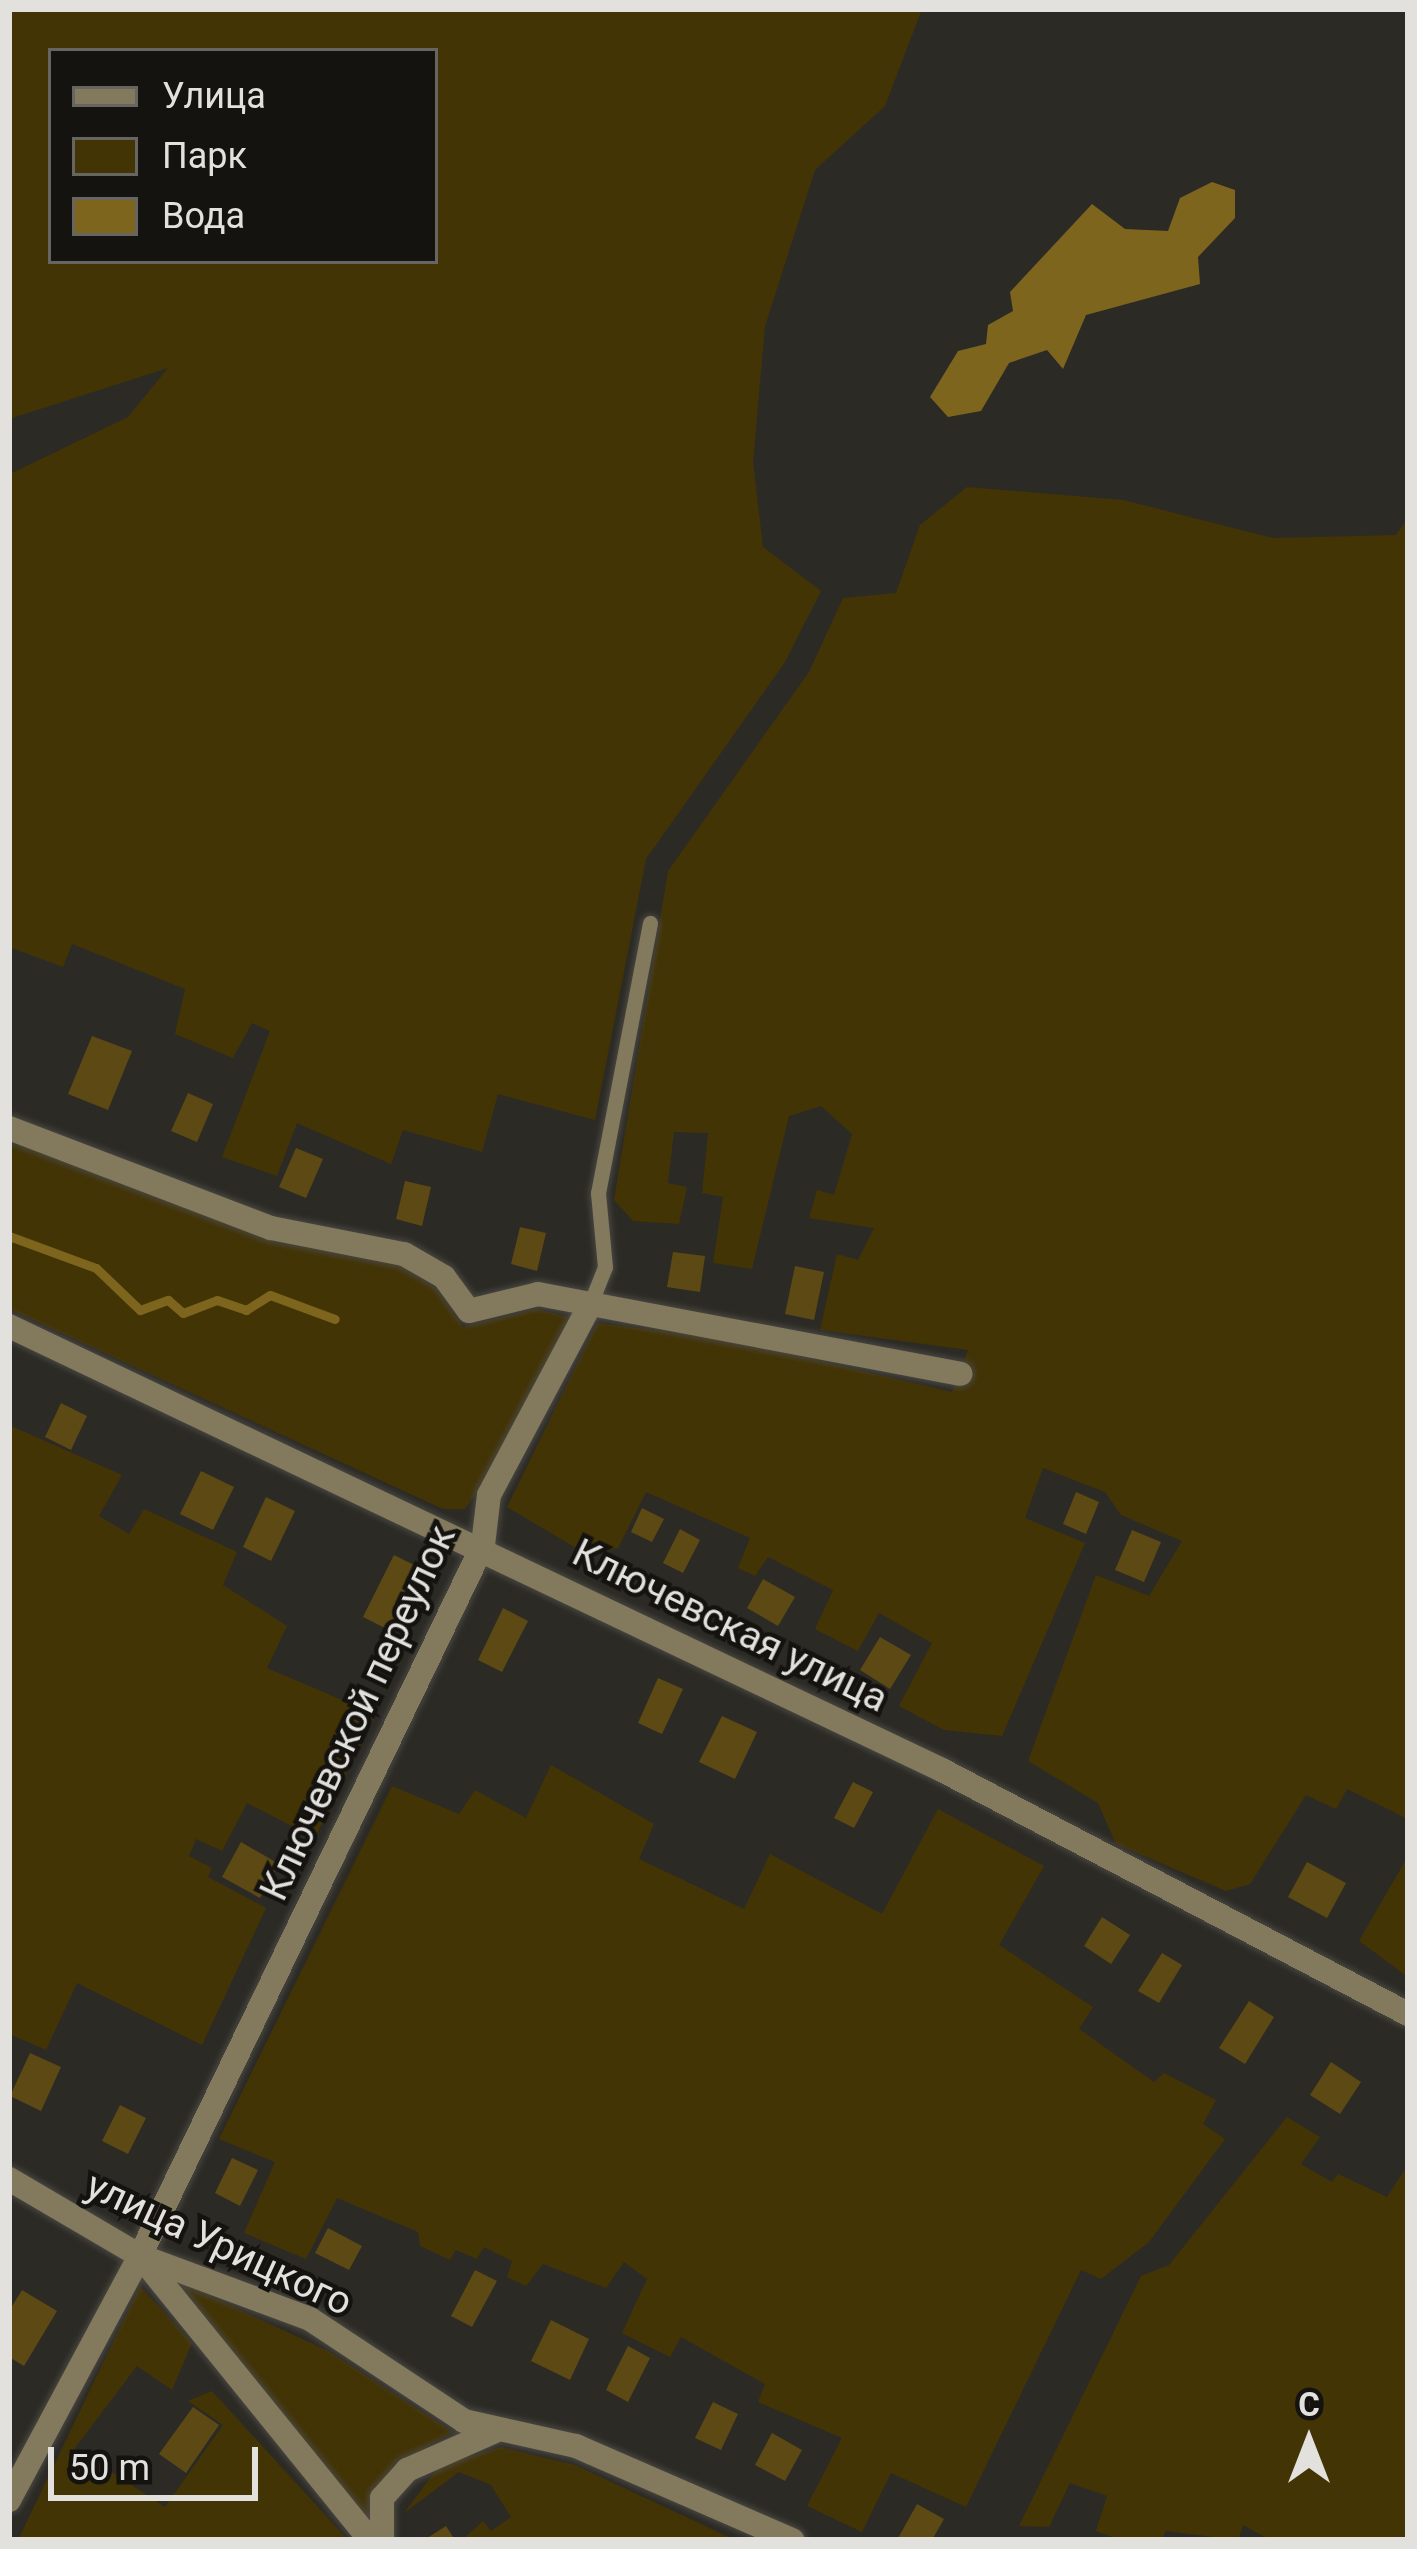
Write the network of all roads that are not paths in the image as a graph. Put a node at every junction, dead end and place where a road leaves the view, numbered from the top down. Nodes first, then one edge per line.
1 (650, 923) dead end
2 (9, 1128) edge
3 (589, 1306) junction
4 (9, 1326) edge
5 (959, 1374) dead end
6 (483, 1545) junction
7 (1408, 2014) edge
8 (9, 2179) edge
9 (140, 2256) junction
10 (493, 2432) junction
11 (9, 2500) edge
12 (370, 2540) edge
13 (382, 2540) edge
14 (792, 2540) edge

1 - 3 lane, Ключевской переулок
2 - 3 street
3 - 5 street
3 - 6 street, Ключевской переулок
4 - 6 street, Ключевская улица
6 - 7 street, Ключевская улица
6 - 9 street, Ключевской переулок
8 - 9 street, улица Урицкого
9 - 10 street, улица Урицкого
9 - 11 street, Ключевской переулок
9 - 12 street
10 - 13 street
10 - 14 street, улица Урицкого

